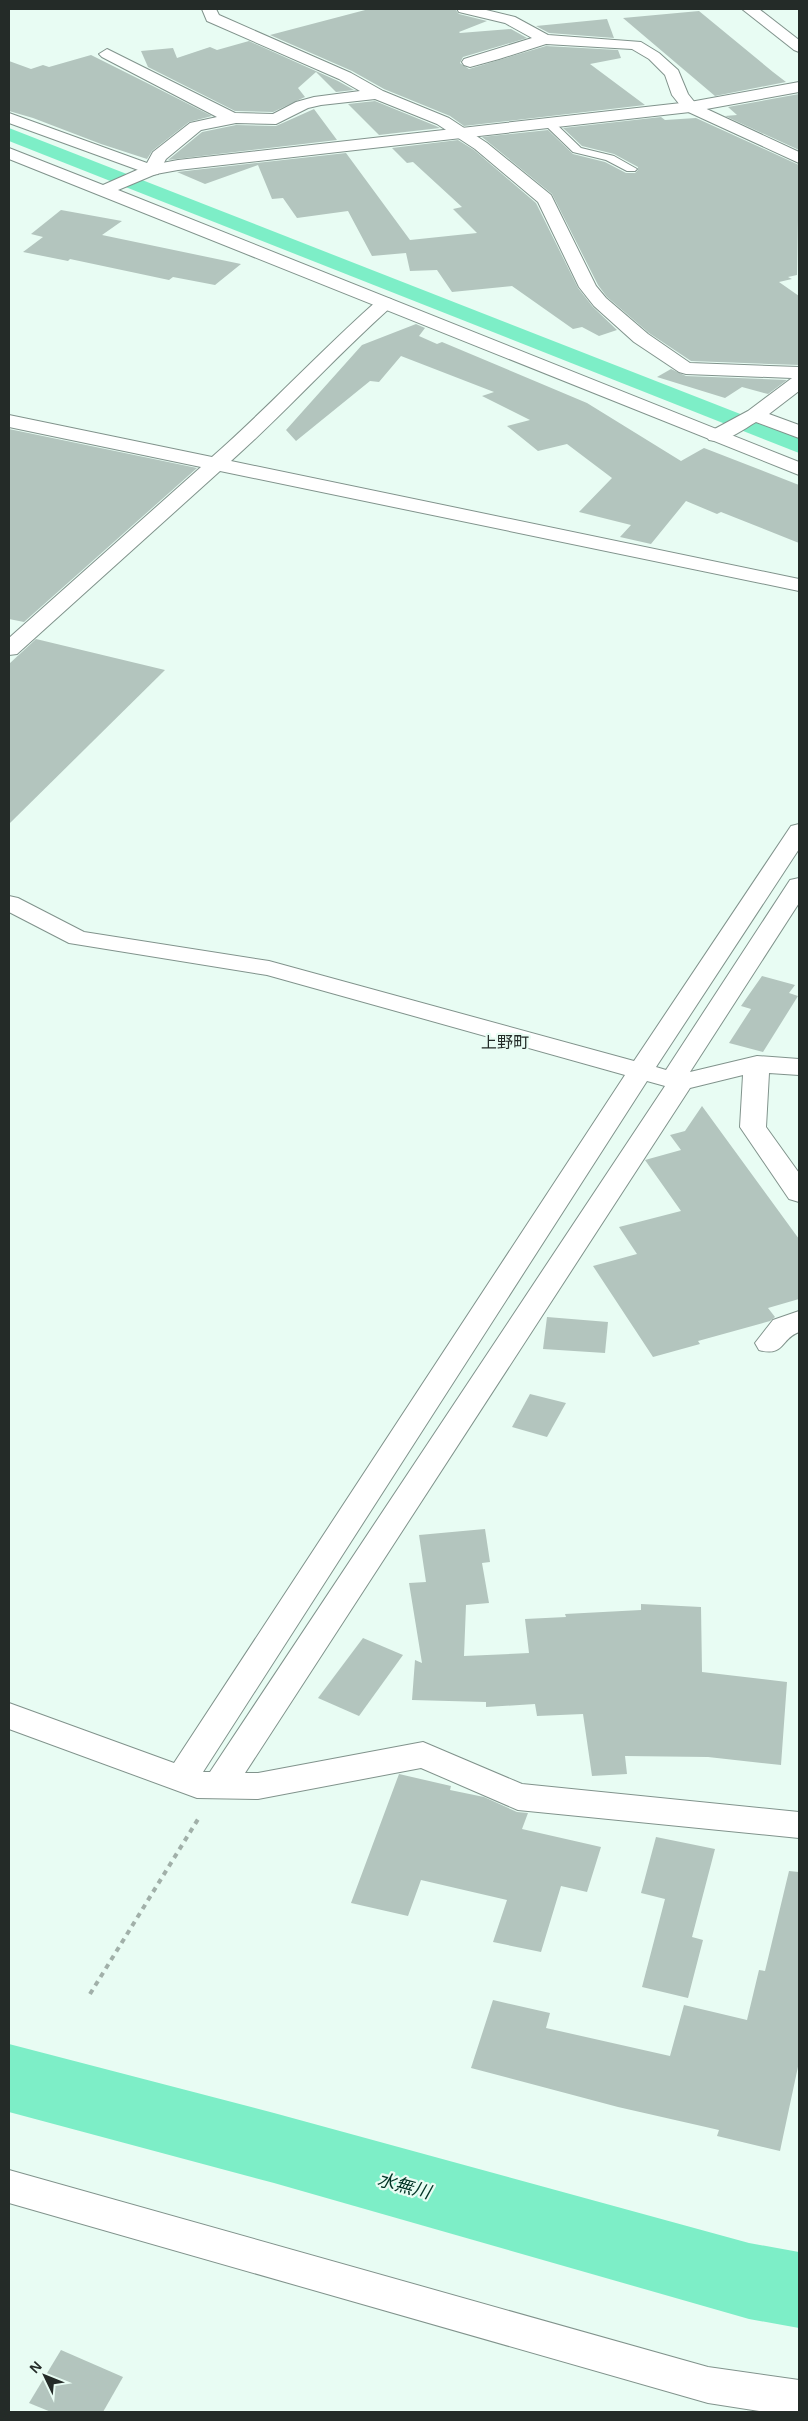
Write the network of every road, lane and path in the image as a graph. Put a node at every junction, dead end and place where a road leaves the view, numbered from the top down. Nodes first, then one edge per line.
1 (209, 9) edge
2 (464, 9) edge
3 (750, 9) edge
4 (545, 39) junction
5 (799, 47) edge
6 (107, 54) dead end
7 (470, 62) dead end
8 (799, 87) edge
9 (377, 94) junction
10 (690, 107) junction
11 (9, 118) edge
12 (232, 118) junction
13 (549, 123) junction
14 (459, 133) junction
15 (9, 153) edge
16 (799, 158) edge
17 (631, 169) dead end
18 (152, 170) junction
19 (102, 191) junction
20 (385, 303) junction
21 (799, 373) edge
22 (799, 382) edge
23 (754, 415) junction
24 (9, 421) edge
25 (799, 432) edge
26 (716, 435) junction
27 (215, 464) junction
28 (799, 469) edge
29 (799, 585) edge
30 (9, 648) edge
31 (799, 831) edge
32 (799, 885) edge
33 (9, 903) edge
34 (756, 1064) junction
35 (799, 1066) edge
36 (640, 1071) junction
37 (676, 1081) junction
38 (799, 1193) edge
39 (799, 1321) edge
40 (770, 1343) dead end
41 (9, 1716) edge
42 (181, 1779) junction
43 (219, 1785) junction
44 (799, 1826) edge
45 (90, 1994) dead end
46 (9, 2186) edge
47 (799, 2399) edge

1 - 9 street
2 - 4 street
3 - 5 street
4 - 7 street
4 - 10 street
6 - 12 street
8 - 10 street
9 - 12 street
9 - 14 street
10 - 13 street
10 - 16 street
11 - 18 street
12 - 18 street
13 - 14 street
13 - 17 lane
14 - 18 street
14 - 21 street
15 - 19 street
18 - 19 street
19 - 20 street
20 - 26 street
20 - 27 street
22 - 23 street
23 - 25 street
23 - 26 street
24 - 27 street
26 - 28 street
27 - 29 street
27 - 30 street
31 - 36 street
32 - 37 street
33 - 36 street
34 - 35 street
34 - 37 street
34 - 38 street
36 - 37 street
36 - 42 street
37 - 43 street
39 - 40 street
41 - 42 street
42 - 43 street
43 - 44 street
43 - 45 path
46 - 47 street

